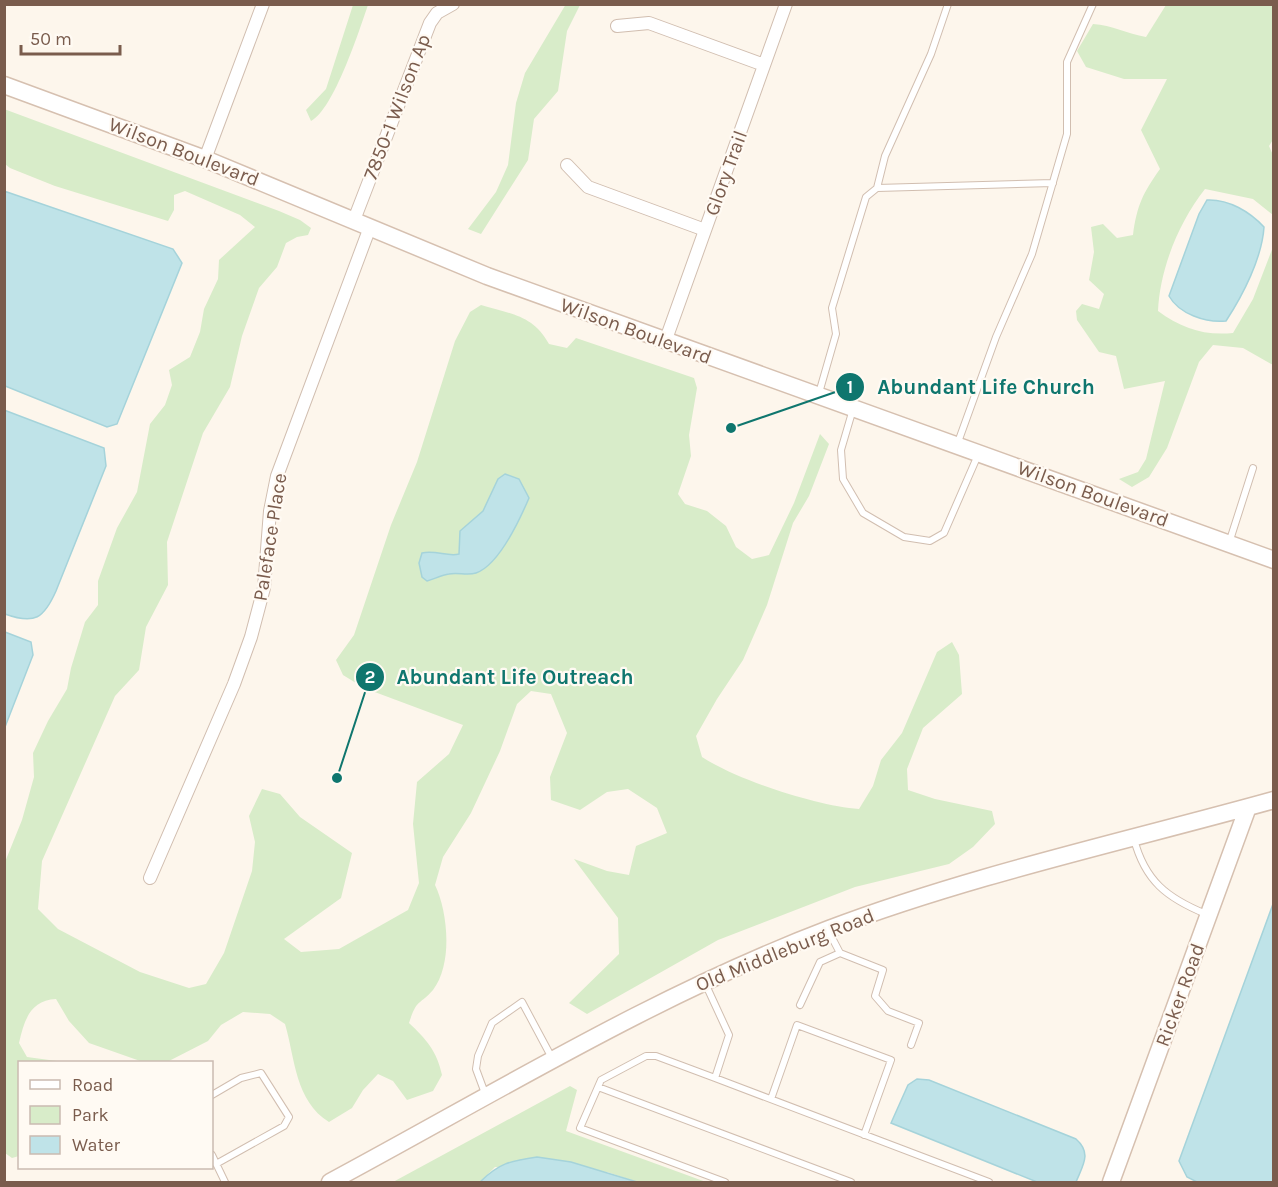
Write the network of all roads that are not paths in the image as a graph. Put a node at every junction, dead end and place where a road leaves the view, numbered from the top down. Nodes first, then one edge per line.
1 (263, 4) edge
2 (453, 4) edge
3 (786, 4) edge
4 (948, 4) edge
5 (1093, 4) edge
6 (617, 26) dead end
7 (764, 65) junction
8 (4, 85) edge
9 (205, 159) junction
10 (567, 165) dead end
11 (1053, 183) junction
12 (877, 188) junction
13 (354, 220) junction
14 (370, 227) junction
15 (705, 230) junction
16 (665, 342) junction
17 (818, 396) junction
18 (853, 409) junction
19 (957, 446) junction
20 (978, 453) junction
21 (1253, 468) dead end
22 (1229, 543) junction
23 (1274, 560) edge
24 (1274, 800) edge
25 (1248, 807) junction
26 (1134, 838) junction
27 (150, 878) dead end
28 (1209, 915) junction
29 (828, 929) junction
30 (840, 953) junction
31 (705, 982) junction
32 (800, 1005) dead end
33 (911, 1045) dead end
34 (554, 1061) junction
35 (715, 1078) junction
36 (598, 1087) junction
37 (213, 1094) edge
38 (486, 1098) junction
39 (771, 1100) junction
40 (864, 1135) junction
41 (213, 1157) edge
42 (216, 1164) junction
43 (225, 1182) edge
44 (330, 1182) edge
45 (725, 1182) edge
46 (850, 1182) edge
47 (989, 1182) edge
48 (1111, 1182) edge

1 - 9 street
2 - 13 street, 7850-1 Wilson Ap
3 - 7 street, Glory Trail
4 - 12 lane
5 - 11 lane
6 - 7 street
7 - 15 street, Glory Trail
8 - 9 main road, Wilson Boulevard
9 - 13 main road, Wilson Boulevard
10 - 15 street
11 - 12 lane
11 - 19 lane
12 - 17 lane
13 - 14 main road, Wilson Boulevard
14 - 16 main road, Wilson Boulevard
14 - 27 street, Paleface Place
15 - 16 street, Glory Trail
16 - 17 main road, Wilson Boulevard
17 - 18 main road, Wilson Boulevard
18 - 19 main road, Wilson Boulevard
18 - 20 lane
19 - 20 main road, Wilson Boulevard
20 - 22 main road, Wilson Boulevard
21 - 22 lane
22 - 23 main road, Wilson Boulevard
24 - 25 main road, Old Middleburg Road
25 - 26 main road, Old Middleburg Road
25 - 28 main road, Ricker Road
26 - 28 lane
26 - 29 main road, Old Middleburg Road
28 - 48 main road, Ricker Road
29 - 30 lane
29 - 31 main road, Old Middleburg Road
30 - 32 lane
30 - 33 lane
31 - 34 main road, Old Middleburg Road
31 - 35 lane
34 - 38 main road, Old Middleburg Road
34 - 38 lane
35 - 36 lane
35 - 39 lane
36 - 45 lane
36 - 46 lane
37 - 42 lane
38 - 44 main road, Old Middleburg Road
39 - 40 lane
39 - 40 lane
40 - 47 lane
41 - 42 lane
42 - 43 lane

